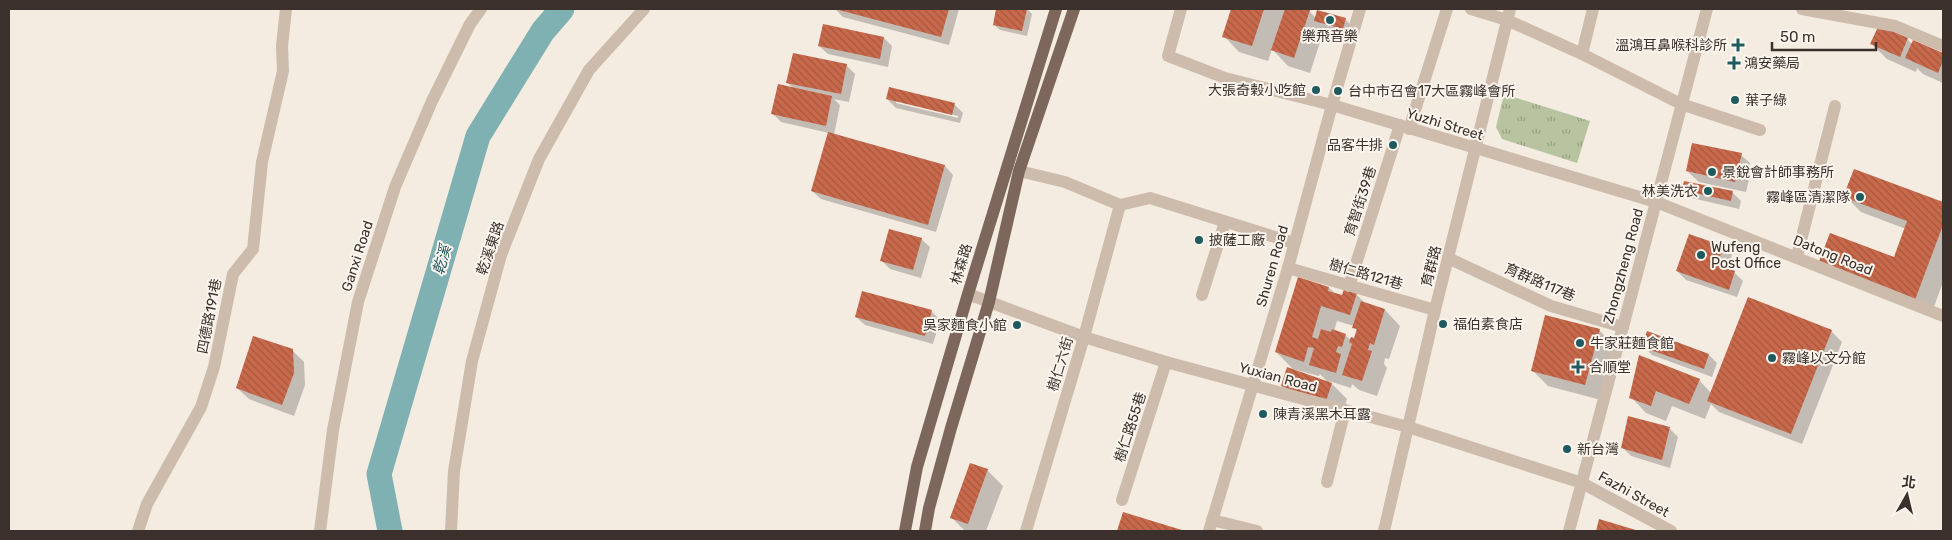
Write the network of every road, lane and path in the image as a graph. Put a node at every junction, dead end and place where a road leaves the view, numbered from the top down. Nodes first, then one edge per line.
1 (286, 9) edge
2 (481, 9) edge
3 (644, 9) edge
4 (1056, 9) edge
5 (1074, 9) edge
6 (1181, 9) edge
7 (1360, 9) edge
8 (1447, 9) edge
9 (1471, 9) edge
10 (1594, 9) edge
11 (1707, 9) edge
12 (1802, 9) edge
13 (1509, 15) edge
14 (1943, 46) edge
15 (1582, 54) junction
16 (1681, 104) junction
17 (1332, 105) junction
18 (1835, 106) dead end
19 (1405, 127) junction
20 (1760, 130) dead end
21 (1474, 149) junction
22 (1020, 171) junction
23 (1656, 202) junction
24 (1120, 205) junction
25 (1225, 222) junction
26 (1294, 244) junction
27 (1797, 256) junction
28 (1448, 258) junction
29 (1288, 268) junction
30 (1349, 286) junction
31 (968, 294) junction
32 (1202, 295) dead end
33 (989, 302) junction
34 (1435, 310) junction
35 (1943, 316) edge
36 (1623, 327) junction
37 (1084, 337) junction
38 (1166, 362) junction
39 (1253, 385) junction
40 (1345, 410) junction
41 (1408, 427) junction
42 (1327, 482) dead end
43 (1582, 483) junction
44 (1122, 500) dead end
45 (1210, 526) edge
46 (138, 531) edge
47 (320, 531) edge
48 (451, 531) edge
49 (905, 531) edge
50 (925, 531) edge
51 (1026, 531) edge
52 (1257, 531) edge
53 (1384, 531) edge
54 (1569, 531) edge
55 (1671, 531) edge

1 - 46 street, 四德路191巷
2 - 47 street, Ganxi Road
3 - 48 street, 乾溪東路
4 - 31 main road, 林森路
5 - 22 main road
6 - 17 street, Yuzhi Street
7 - 17 street, Shuren Road
8 - 19 street, 育智街39巷
9 - 13 street
10 - 15 street
11 - 16 street, Zhongzheng Road
12 - 14 street
13 - 15 street
13 - 21 street, 育群路
15 - 16 street
16 - 20 street
16 - 23 street, Zhongzheng Road
17 - 19 street, Yuzhi Street
17 - 26 street, Shuren Road
18 - 27 street
19 - 21 street, Yuzhi Street
19 - 30 street, 育智街39巷
21 - 23 street, Yuzhi Street
21 - 28 street, 育群路
22 - 24 street
22 - 33 main road
23 - 27 street, Datong Road
23 - 36 street, Zhongzheng Road
24 - 25 street
24 - 37 street, 樹仁六街
25 - 26 street
25 - 32 street
26 - 29 street, Shuren Road
27 - 35 street, Datong Road
28 - 34 street, 育群路
28 - 36 street, 育群路117巷
29 - 30 street, 樹仁路121巷
29 - 39 street, Shuren Road
30 - 34 street, 樹仁路121巷
31 - 33 street, Yuxian Road
31 - 49 main road, 林森路
33 - 37 street, Yuxian Road
33 - 50 main road
34 - 41 street, 育群路
36 - 43 street, Zhongzheng Road
37 - 38 street, Yuxian Road
37 - 51 street, 樹仁六街
38 - 39 street, Yuxian Road
38 - 44 street, 樹仁路55巷
39 - 40 street, Yuxian Road
39 - 45 street, Shuren Road
40 - 41 street, Yuxian Road
40 - 42 street
41 - 43 street, Yuxian Road
41 - 53 street, 育群路
43 - 54 street, Zhongzheng Road
43 - 55 street, Fazhi Street
45 - 52 street

